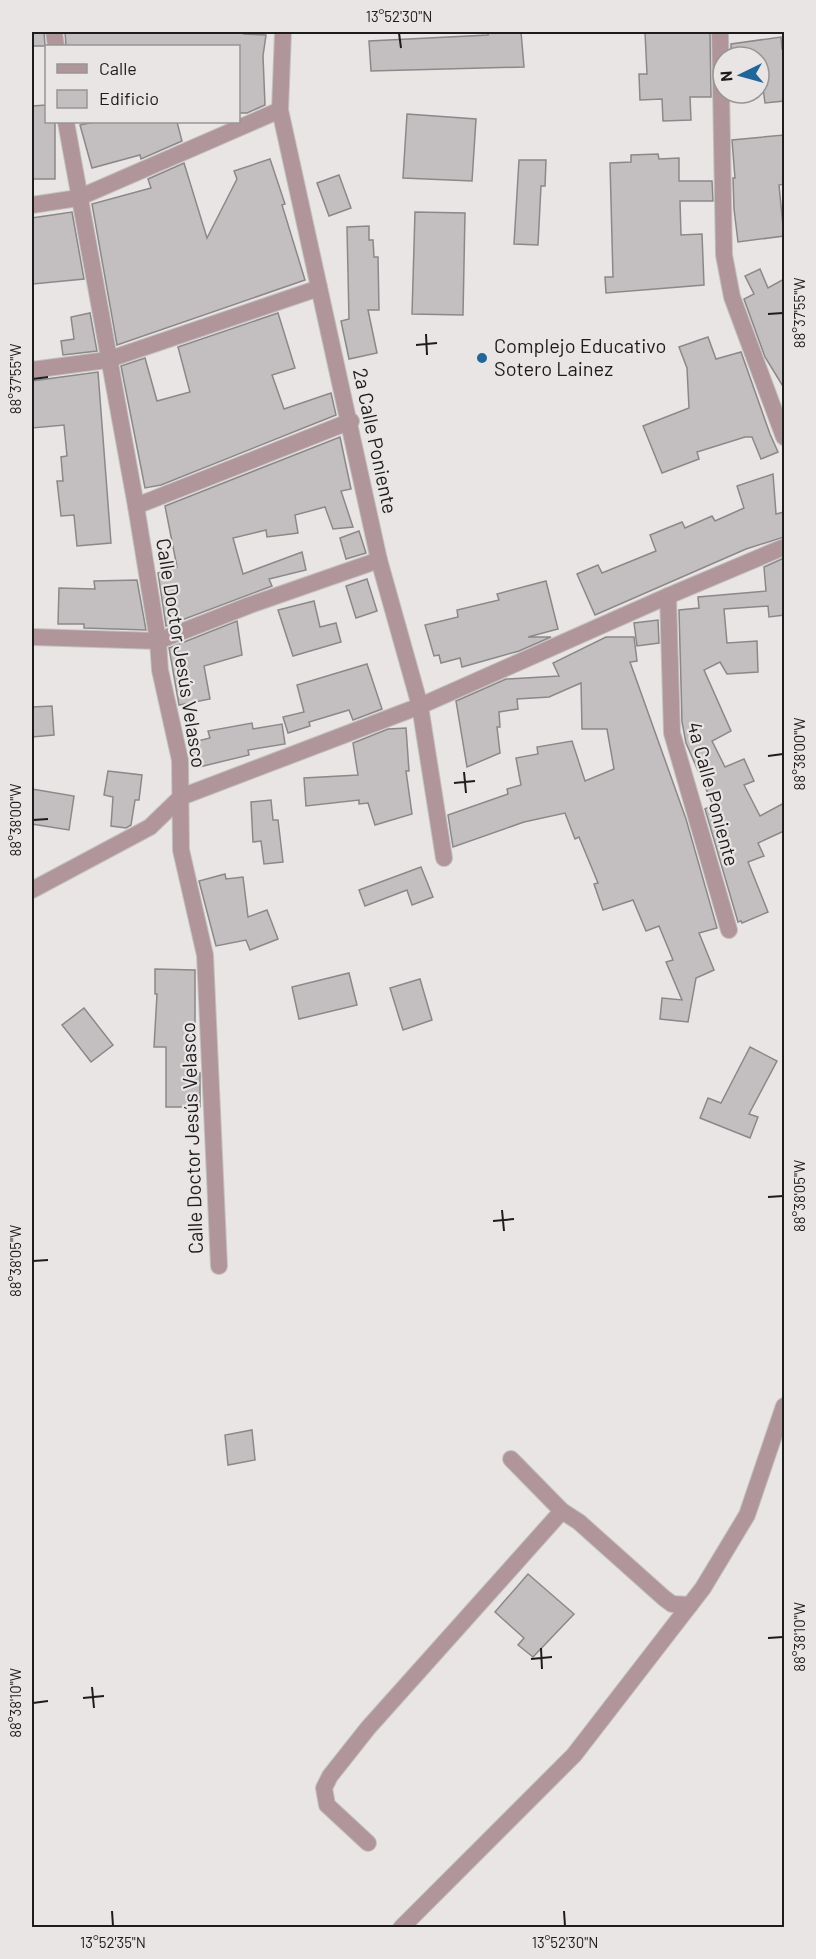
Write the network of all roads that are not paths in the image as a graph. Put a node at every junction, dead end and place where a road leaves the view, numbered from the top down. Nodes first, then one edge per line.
1 (283, 32) edge
2 (720, 32) edge
3 (280, 110) junction
4 (66, 123) edge
5 (78, 198) junction
6 (32, 205) edge
7 (320, 288) junction
8 (108, 360) junction
9 (32, 370) edge
10 (351, 421) junction
11 (784, 437) edge
12 (136, 506) junction
13 (784, 547) edge
14 (379, 560) junction
15 (668, 596) junction
16 (32, 638) edge
17 (159, 641) junction
18 (420, 706) junction
19 (181, 797) junction
20 (444, 858) dead end
21 (32, 890) edge
22 (729, 930) dead end
23 (219, 1266) dead end
24 (784, 1406) edge
25 (511, 1459) dead end
26 (562, 1511) junction
27 (690, 1605) junction
28 (368, 1843) dead end
29 (401, 1928) edge

1 - 3 street, 2a Calle Poniente
2 - 11 street
3 - 5 street
3 - 7 street, 2a Calle Poniente
4 - 5 street, Calle Doctor Jesús Velasco
5 - 6 street
5 - 8 street, Calle Doctor Jesús Velasco
7 - 8 street
7 - 10 street, 2a Calle Poniente
8 - 9 street
8 - 12 street, Calle Doctor Jesús Velasco
10 - 12 street
10 - 14 street, 2a Calle Poniente
12 - 17 street, Calle Doctor Jesús Velasco
13 - 15 street
14 - 17 street
14 - 18 street, 2a Calle Poniente
15 - 18 street
15 - 22 street, 4a Calle Poniente
16 - 17 street
17 - 19 street, Calle Doctor Jesús Velasco
18 - 19 street
18 - 20 street, 2a Calle Poniente
19 - 21 street
19 - 23 street, Calle Doctor Jesús Velasco
24 - 27 street
25 - 26 street
26 - 27 street
26 - 28 street
27 - 29 street

